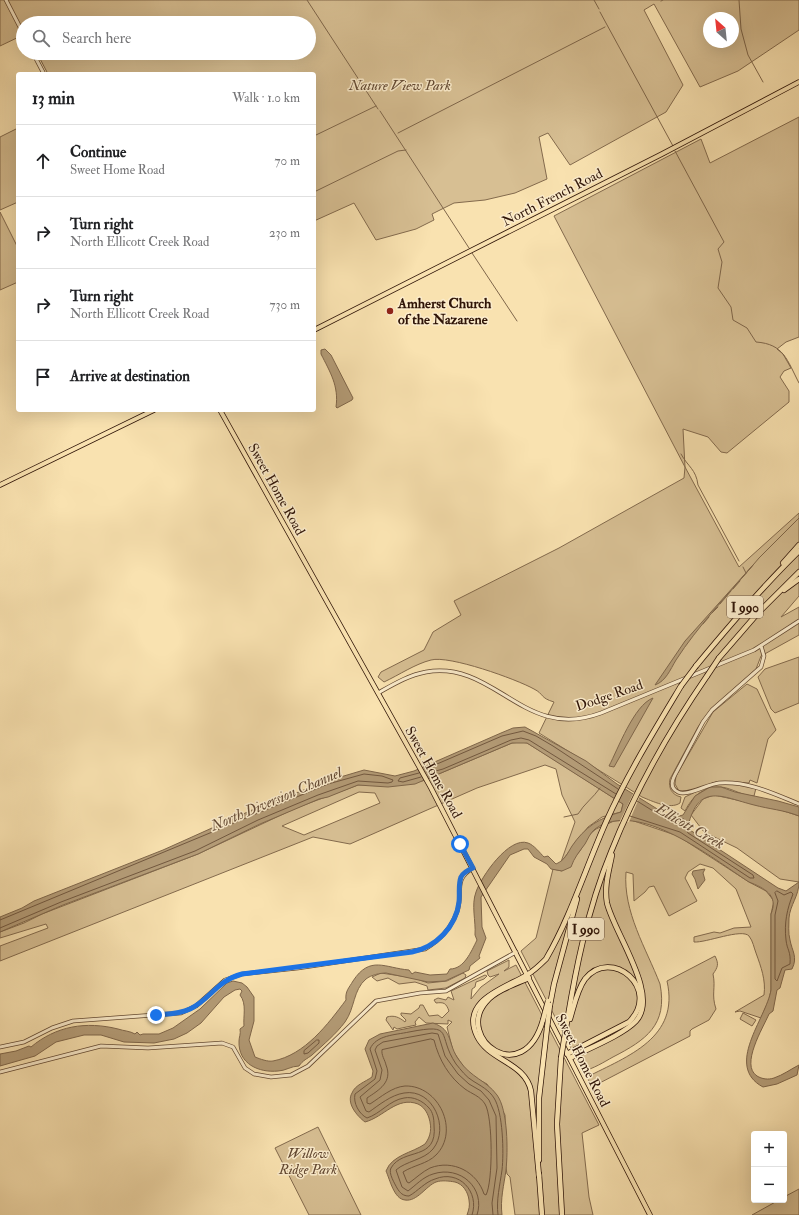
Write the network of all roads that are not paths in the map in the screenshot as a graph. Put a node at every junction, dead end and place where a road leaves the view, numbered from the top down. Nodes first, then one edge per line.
1 (6, 0) edge
2 (16, 19) edge
3 (37, 60) edge
4 (43, 72) edge
5 (799, 82) edge
6 (316, 329) edge
7 (150, 412) edge
8 (221, 412) edge
9 (0, 485) edge
10 (799, 545) edge
11 (799, 551) edge
12 (778, 571) junction
13 (799, 572) edge
14 (799, 580) edge
15 (775, 597) junction
16 (799, 621) edge
17 (761, 646) junction
18 (378, 693) junction
19 (799, 804) edge
20 (616, 841) junction
21 (473, 868) junction
22 (580, 886) junction
23 (516, 952) junction
24 (528, 976) junction
25 (549, 1003) junction
26 (565, 1034) junction
27 (0, 1047) edge
28 (569, 1056) junction
29 (0, 1072) edge
30 (539, 1176) junction
31 (542, 1215) edge
32 (562, 1215) edge
33 (650, 1215) edge

1 - 2 street
3 - 4 street
5 - 6 main road, North French Road
7 - 9 main road
8 - 18 main road, Sweet Home Road
10 - 12 highway
11 - 12 highway, I 990
12 - 22 highway, I 990, bridge
13 - 15 highway, I 990
14 - 15 highway
15 - 20 highway, I 990, bridge
16 - 17 street, Dodge Road
17 - 18 street, Dodge Road
17 - 19 street
18 - 21 main road, Sweet Home Road
20 - 26 highway, I 990
20 - 28 highway
21 - 23 main road, Sweet Home Road
21 - 27 street
22 - 24 highway
22 - 25 highway, I 990
23 - 24 main road, Sweet Home Road
23 - 29 street
24 - 25 highway, bridge
24 - 28 main road, Sweet Home Road
24 - 30 highway
25 - 30 highway, I 990, bridge
26 - 28 highway
26 - 32 highway, I 990, bridge
28 - 33 main road, Sweet Home Road
30 - 31 highway, I 990

